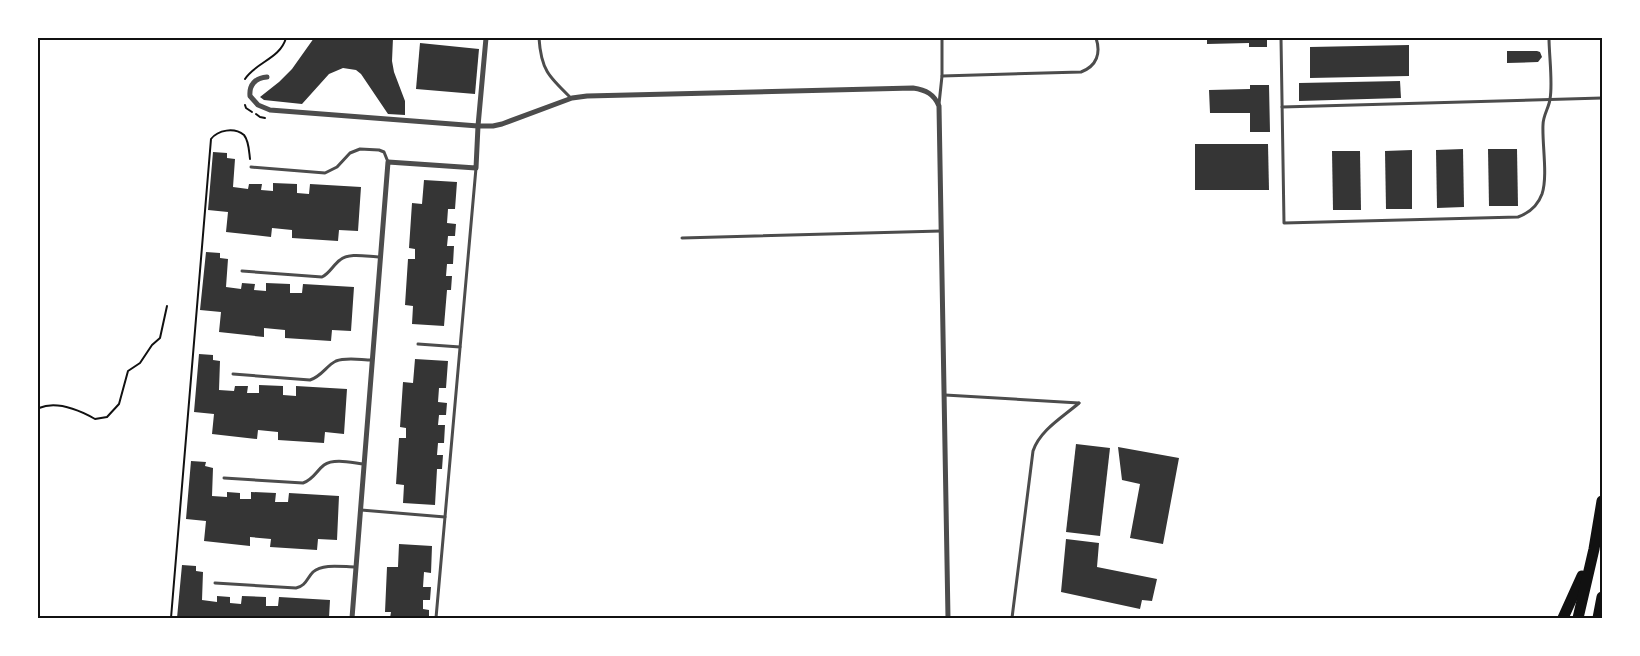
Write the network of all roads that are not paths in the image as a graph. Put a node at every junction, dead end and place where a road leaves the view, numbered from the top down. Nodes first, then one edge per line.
1 (486, 38) edge
2 (539, 38) edge
3 (942, 38) edge
4 (1096, 38) edge
5 (1281, 38) edge
6 (1549, 38) edge
7 (942, 76) junction
8 (266, 77) dead end
9 (572, 98) junction
10 (1602, 98) edge
11 (1550, 100) junction
12 (939, 106) junction
13 (1282, 107) junction
14 (478, 126) junction
15 (388, 162) junction
16 (251, 167) road end
17 (476, 168) junction
18 (942, 231) junction
19 (682, 238) dead end
20 (381, 257) junction
21 (242, 270) dead end
22 (418, 344) dead end
23 (460, 347) junction
24 (373, 360) junction
25 (233, 374) dead end
26 (945, 396) junction
27 (364, 464) junction
28 (224, 478) dead end
29 (1602, 501) edge
30 (361, 510) junction
31 (445, 517) junction
32 (1594, 549) junction
33 (356, 567) junction
34 (215, 583) dead end
35 (1602, 597) edge
36 (352, 618) edge
37 (436, 618) edge
38 (948, 618) edge
39 (1012, 618) edge
40 (1563, 618) edge
41 (1578, 618) edge
42 (1598, 618) edge

1 - 14 street
2 - 9 lane
3 - 7 lane
4 - 7 lane
5 - 13 lane
6 - 11 lane
7 - 12 lane
8 - 14 street
9 - 12 street
9 - 14 street
10 - 11 lane
11 - 13 lane
11 - 13 lane
12 - 18 street
14 - 17 street
15 - 16 lane
15 - 17 street
15 - 20 street
17 - 23 lane
18 - 19 lane
18 - 26 street
20 - 21 lane
20 - 24 street
22 - 23 lane
23 - 31 lane
24 - 25 lane
24 - 27 street
26 - 38 street
26 - 39 lane
27 - 28 lane
27 - 30 street
29 - 32 highway
30 - 31 lane
30 - 33 street
31 - 37 lane
32 - 40 highway
32 - 41 highway
33 - 34 lane
33 - 36 street
35 - 42 highway

